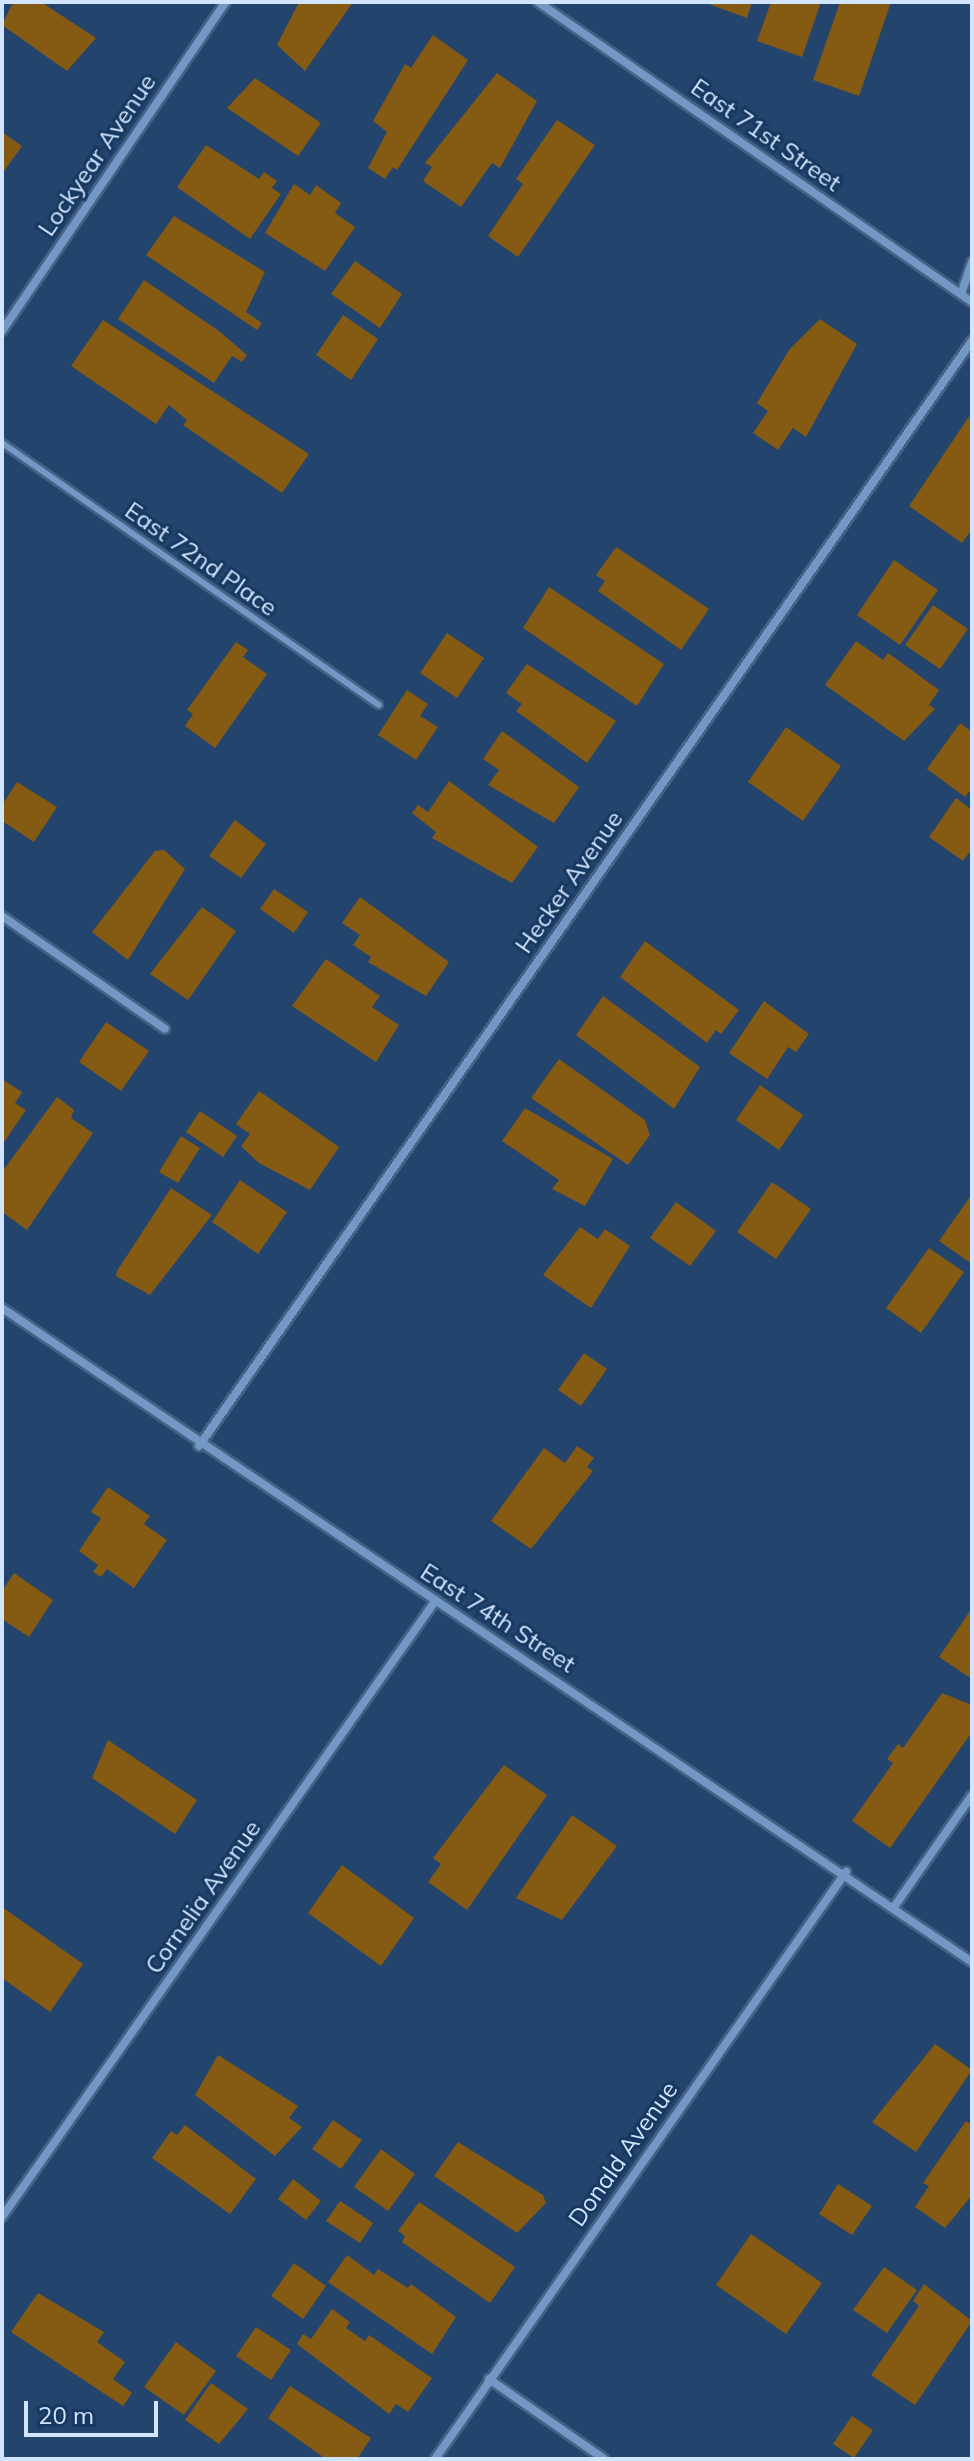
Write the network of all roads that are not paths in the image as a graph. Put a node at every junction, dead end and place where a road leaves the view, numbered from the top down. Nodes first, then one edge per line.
1 (226, 2) edge
2 (538, 2) edge
3 (972, 262) edge
4 (961, 294) junction
5 (972, 302) edge
6 (2, 331) edge
7 (972, 341) edge
8 (2, 443) edge
9 (379, 705) dead end
10 (2, 916) edge
11 (165, 1029) dead end
12 (2, 1308) edge
13 (199, 1446) junction
14 (436, 1600) junction
15 (972, 1795) edge
16 (846, 1872) junction
17 (894, 1907) junction
18 (972, 1962) edge
19 (2, 2217) edge
20 (489, 2379) junction
21 (435, 2459) edge
22 (604, 2459) edge

1 - 6 street, Lockyear Avenue
2 - 4 street, East 71st Street
3 - 4 street
4 - 5 street, East 71st Street
7 - 13 street, Hecker Avenue
8 - 9 lane, East 72nd Place
10 - 11 street
12 - 13 street, East 74th Street
13 - 14 street, East 74th Street
14 - 16 street, East 74th Street
14 - 19 street, Cornelia Avenue
15 - 17 street
16 - 17 street, East 74th Street
16 - 20 street, Donald Avenue
17 - 18 street, East 74th Street
20 - 21 street, Donald Avenue
20 - 22 street

